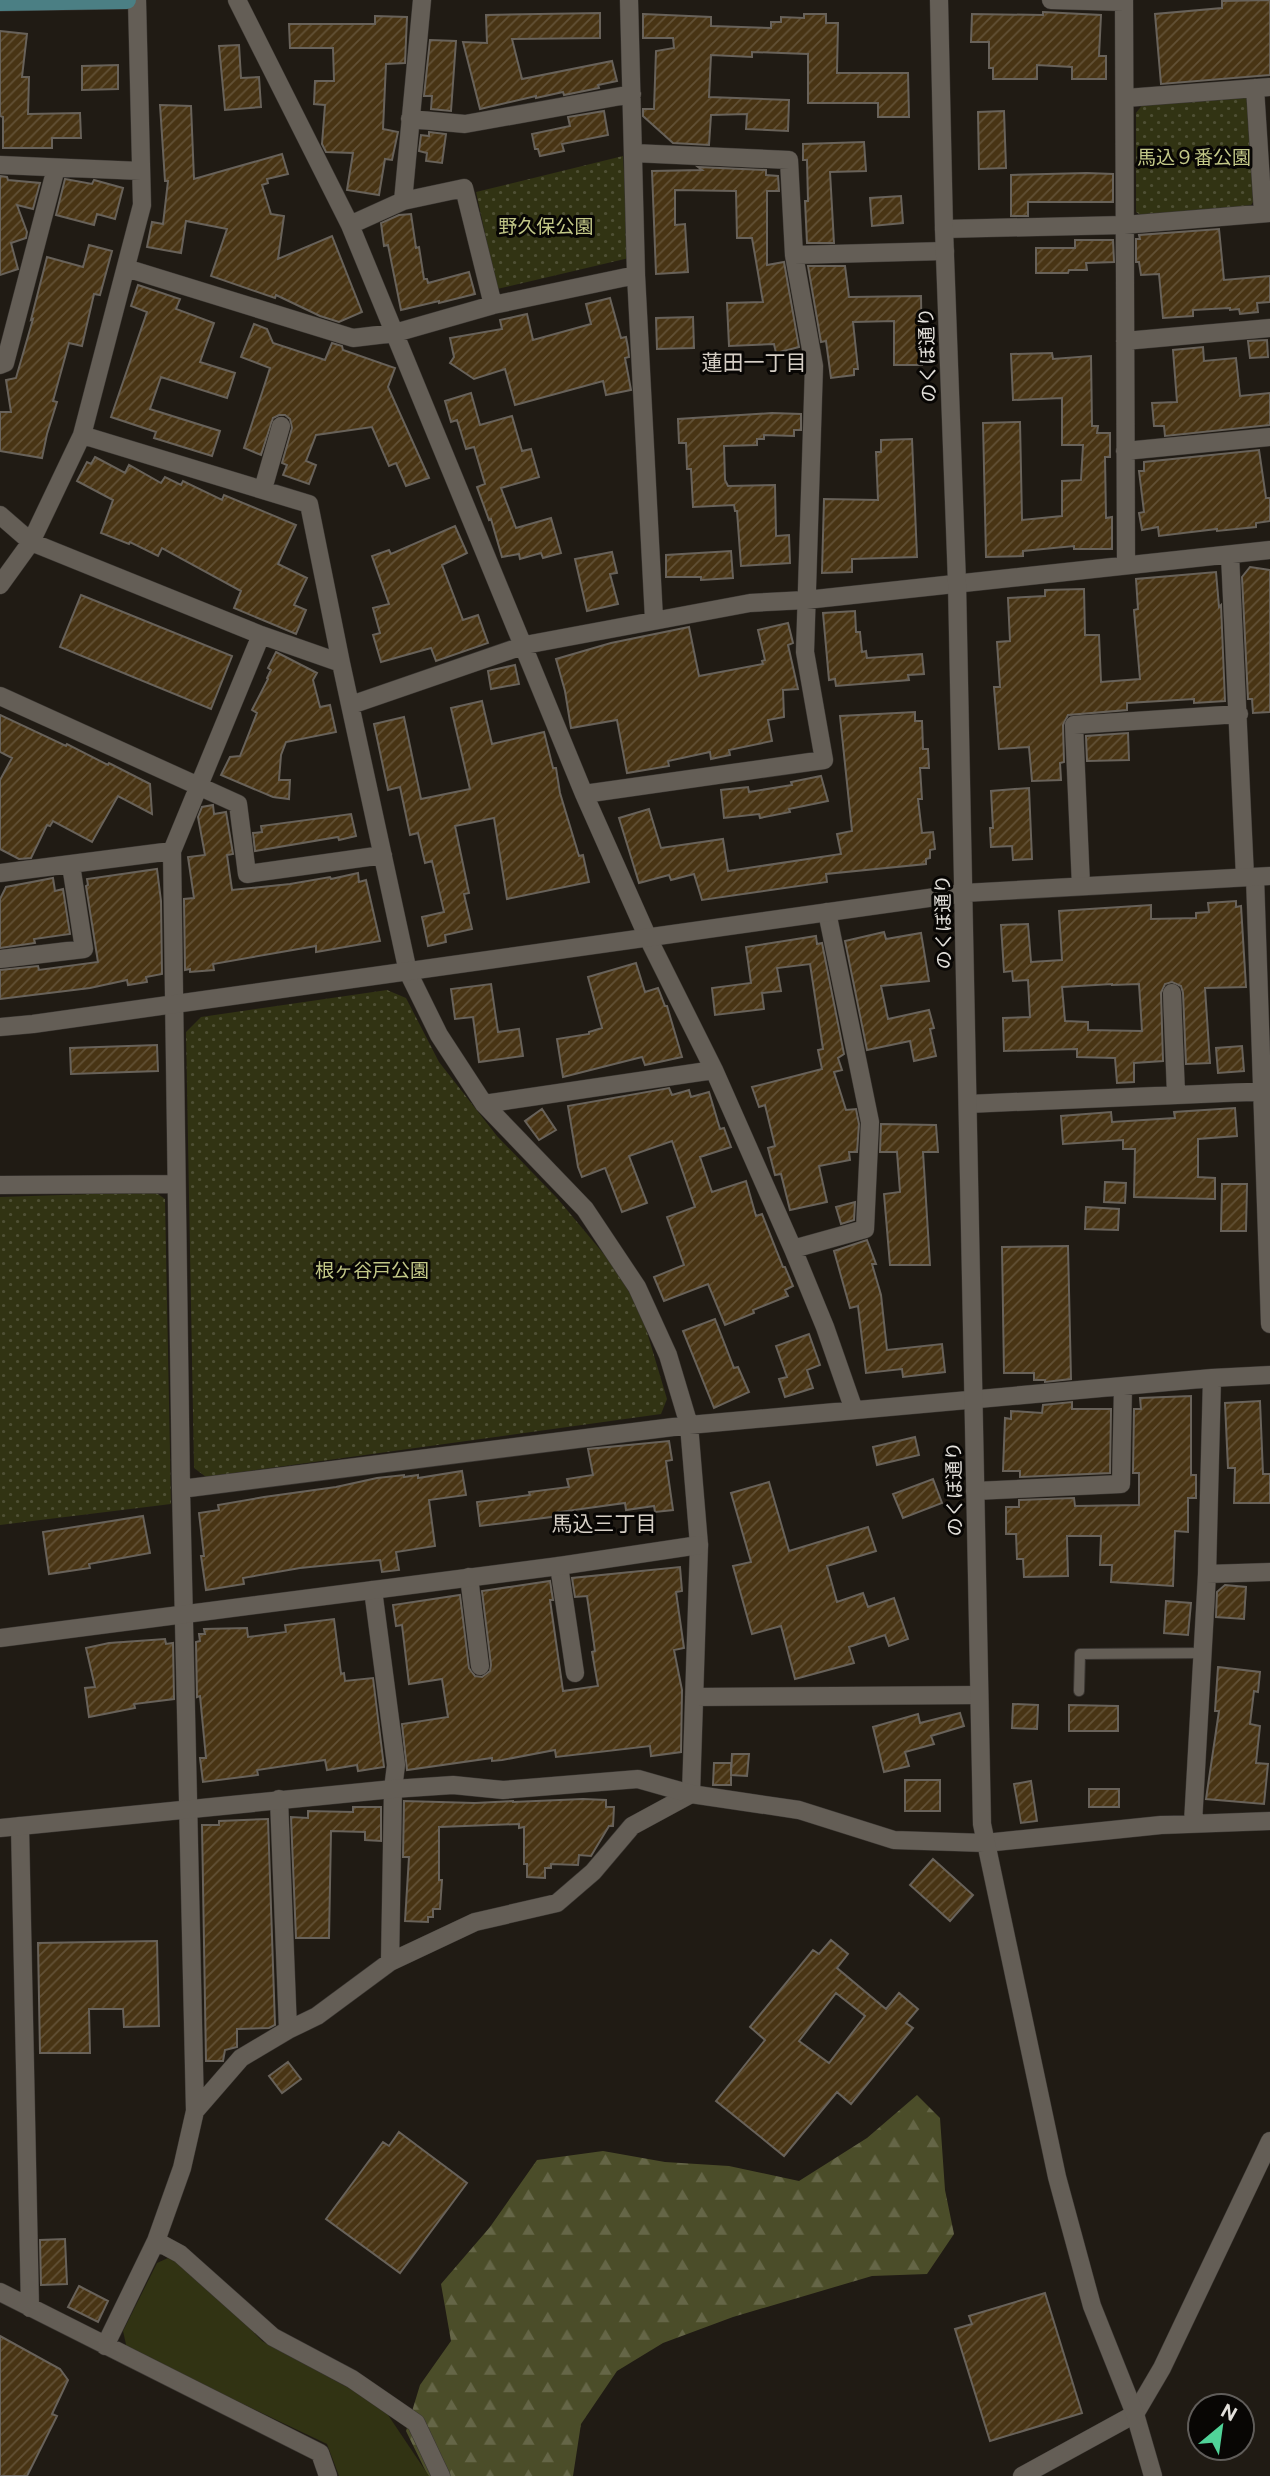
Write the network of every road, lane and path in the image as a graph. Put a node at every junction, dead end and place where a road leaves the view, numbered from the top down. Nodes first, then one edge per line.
1 (127, 0) edge
2 (137, 0) edge
3 (237, 0) edge
4 (422, 0) edge
5 (629, 0) edge
6 (939, 0) edge
7 (1051, 0) edge
8 (1124, 1) edge
9 (0, 2) edge
10 (1263, 88) edge
11 (632, 94) junction
12 (1126, 98) junction
13 (410, 120) junction
14 (1264, 136) edge
15 (633, 153) junction
16 (0, 165) edge
17 (56, 168) junction
18 (141, 171) junction
19 (403, 201) junction
20 (1267, 213) edge
21 (350, 225) junction
22 (1125, 225) junction
23 (944, 229) junction
24 (945, 251) junction
25 (793, 255) junction
26 (127, 268) junction
27 (636, 275) junction
28 (493, 305) junction
29 (1270, 328) edge
30 (395, 333) junction
31 (1125, 341) junction
32 (0, 365) edge
33 (281, 426) dead end
34 (82, 435) junction
35 (1270, 437) edge
36 (1125, 451) junction
37 (263, 489) junction
38 (0, 515) edge
39 (31, 542) junction
40 (1270, 550) edge
41 (1230, 555) junction
42 (1126, 565) junction
43 (957, 583) junction
44 (0, 585) edge
45 (806, 600) junction
46 (654, 619) junction
47 (261, 635) junction
48 (525, 645) junction
49 (341, 663) junction
50 (0, 696) edge
51 (351, 705) junction
52 (1239, 714) junction
53 (200, 786) junction
54 (584, 794) junction
55 (172, 851) junction
56 (383, 855) junction
57 (71, 864) junction
58 (0, 873) edge
59 (1257, 877) edge
60 (1081, 886) junction
61 (964, 893) junction
62 (827, 912) junction
63 (648, 937) junction
64 (0, 959) edge
65 (408, 972) junction
66 (1172, 993) dead end
67 (174, 1004) junction
68 (0, 1027) edge
69 (713, 1070) junction
70 (1267, 1091) edge
71 (1176, 1094) junction
72 (484, 1104) junction
73 (968, 1104) junction
74 (176, 1184) junction
75 (0, 1185) edge
76 (793, 1249) junction
77 (1270, 1324) edge
78 (1270, 1375) edge
79 (1212, 1378) junction
80 (1123, 1387) junction
81 (974, 1401) junction
82 (854, 1410) junction
83 (689, 1425) junction
84 (181, 1489) junction
85 (975, 1491) junction
86 (699, 1545) junction
87 (559, 1566) junction
88 (1270, 1572) edge
89 (1207, 1574) junction
90 (469, 1577) junction
91 (373, 1590) junction
92 (184, 1613) junction
93 (0, 1638) edge
94 (1202, 1653) junction
95 (480, 1666) dead end
96 (575, 1673) dead end
97 (1079, 1690) dead end
98 (979, 1695) junction
99 (694, 1697) junction
100 (393, 1789) junction
101 (691, 1794) junction
102 (279, 1799) junction
103 (188, 1810) junction
104 (1270, 1821) edge
105 (1193, 1823) junction
106 (20, 1826) junction
107 (0, 1828) edge
108 (985, 1843) junction
109 (390, 1962) junction
110 (288, 2030) junction
111 (195, 2111) junction
112 (1270, 2141) edge
113 (156, 2241) junction
114 (0, 2292) edge
115 (30, 2308) junction
116 (105, 2346) junction
117 (1135, 2414) junction
118 (328, 2476) edge
119 (441, 2476) edge
120 (1022, 2476) edge
121 (1153, 2476) edge

1 - 9 main road
2 - 18 street
3 - 21 street
4 - 13 street
5 - 11 street
6 - 23 street, のくぼ通り
7 - 8 street
8 - 12 street
10 - 12 street
10 - 14 street
11 - 13 street
11 - 15 street
12 - 22 street
13 - 19 street
14 - 20 street
15 - 25 street
15 - 27 street
16 - 17 street
17 - 18 street
17 - 32 street
18 - 26 street
19 - 21 street
19 - 28 street
20 - 22 street
21 - 30 street
22 - 23 street
22 - 31 street
23 - 24 street, のくぼ通り
24 - 25 street
24 - 43 street, のくぼ通り
25 - 45 street
26 - 30 street
26 - 34 street
27 - 28 street
27 - 46 street
28 - 30 street
29 - 31 street
30 - 48 street
31 - 36 street
33 - 37 street
34 - 37 street
34 - 39 street
35 - 36 street
36 - 42 street
37 - 49 street
38 - 39 street
39 - 44 street
39 - 47 street
40 - 41 street
41 - 42 street
41 - 52 street
42 - 43 street
43 - 45 street
43 - 61 street, のくぼ通り
45 - 46 street
45 - 54 street
46 - 48 street
47 - 49 street
47 - 53 street
48 - 51 street
48 - 54 street
49 - 51 street
50 - 53 street
51 - 56 street
52 - 59 street
52 - 60 street
53 - 55 street
53 - 56 street
54 - 63 street
55 - 57 street
55 - 67 street
56 - 65 street
57 - 58 street
57 - 64 street
59 - 60 street
59 - 70 street
60 - 61 street
61 - 62 street
61 - 73 street, のくぼ通り
62 - 63 street
62 - 76 street
63 - 65 street
63 - 69 street
65 - 67 street
65 - 72 street
66 - 71 street
67 - 68 street
67 - 74 street
69 - 72 street
69 - 76 street
70 - 71 street
70 - 77 street
71 - 73 street
72 - 83 street
73 - 81 street, のくぼ通り
74 - 75 street
74 - 84 street
76 - 82 street
78 - 79 street
79 - 80 street
79 - 89 street
80 - 81 street
80 - 85 street
81 - 82 street
81 - 85 street, のくぼ通り
82 - 83 street
83 - 84 street
83 - 86 street
84 - 92 street
85 - 98 street, のくぼ通り
86 - 87 street
86 - 99 street
87 - 90 street
87 - 96 street
88 - 89 street
89 - 94 street
90 - 91 street
90 - 95 street
91 - 92 street
91 - 100 street
92 - 93 street
92 - 103 street
94 - 97 lane
94 - 105 street
98 - 99 street
98 - 108 street, のくぼ通り
99 - 101 street
100 - 101 street
100 - 102 street
100 - 109 street
101 - 108 street
101 - 109 street
102 - 103 street
102 - 110 street
103 - 106 street
103 - 111 street
104 - 105 street
105 - 108 street
106 - 107 street
106 - 115 street
108 - 117 street, のくぼ通り
109 - 110 street
110 - 111 street
111 - 113 street
112 - 117 street
113 - 116 street
113 - 119 street
114 - 115 street
115 - 116 street
116 - 118 street
117 - 120 street
117 - 121 street, のくぼ通り

